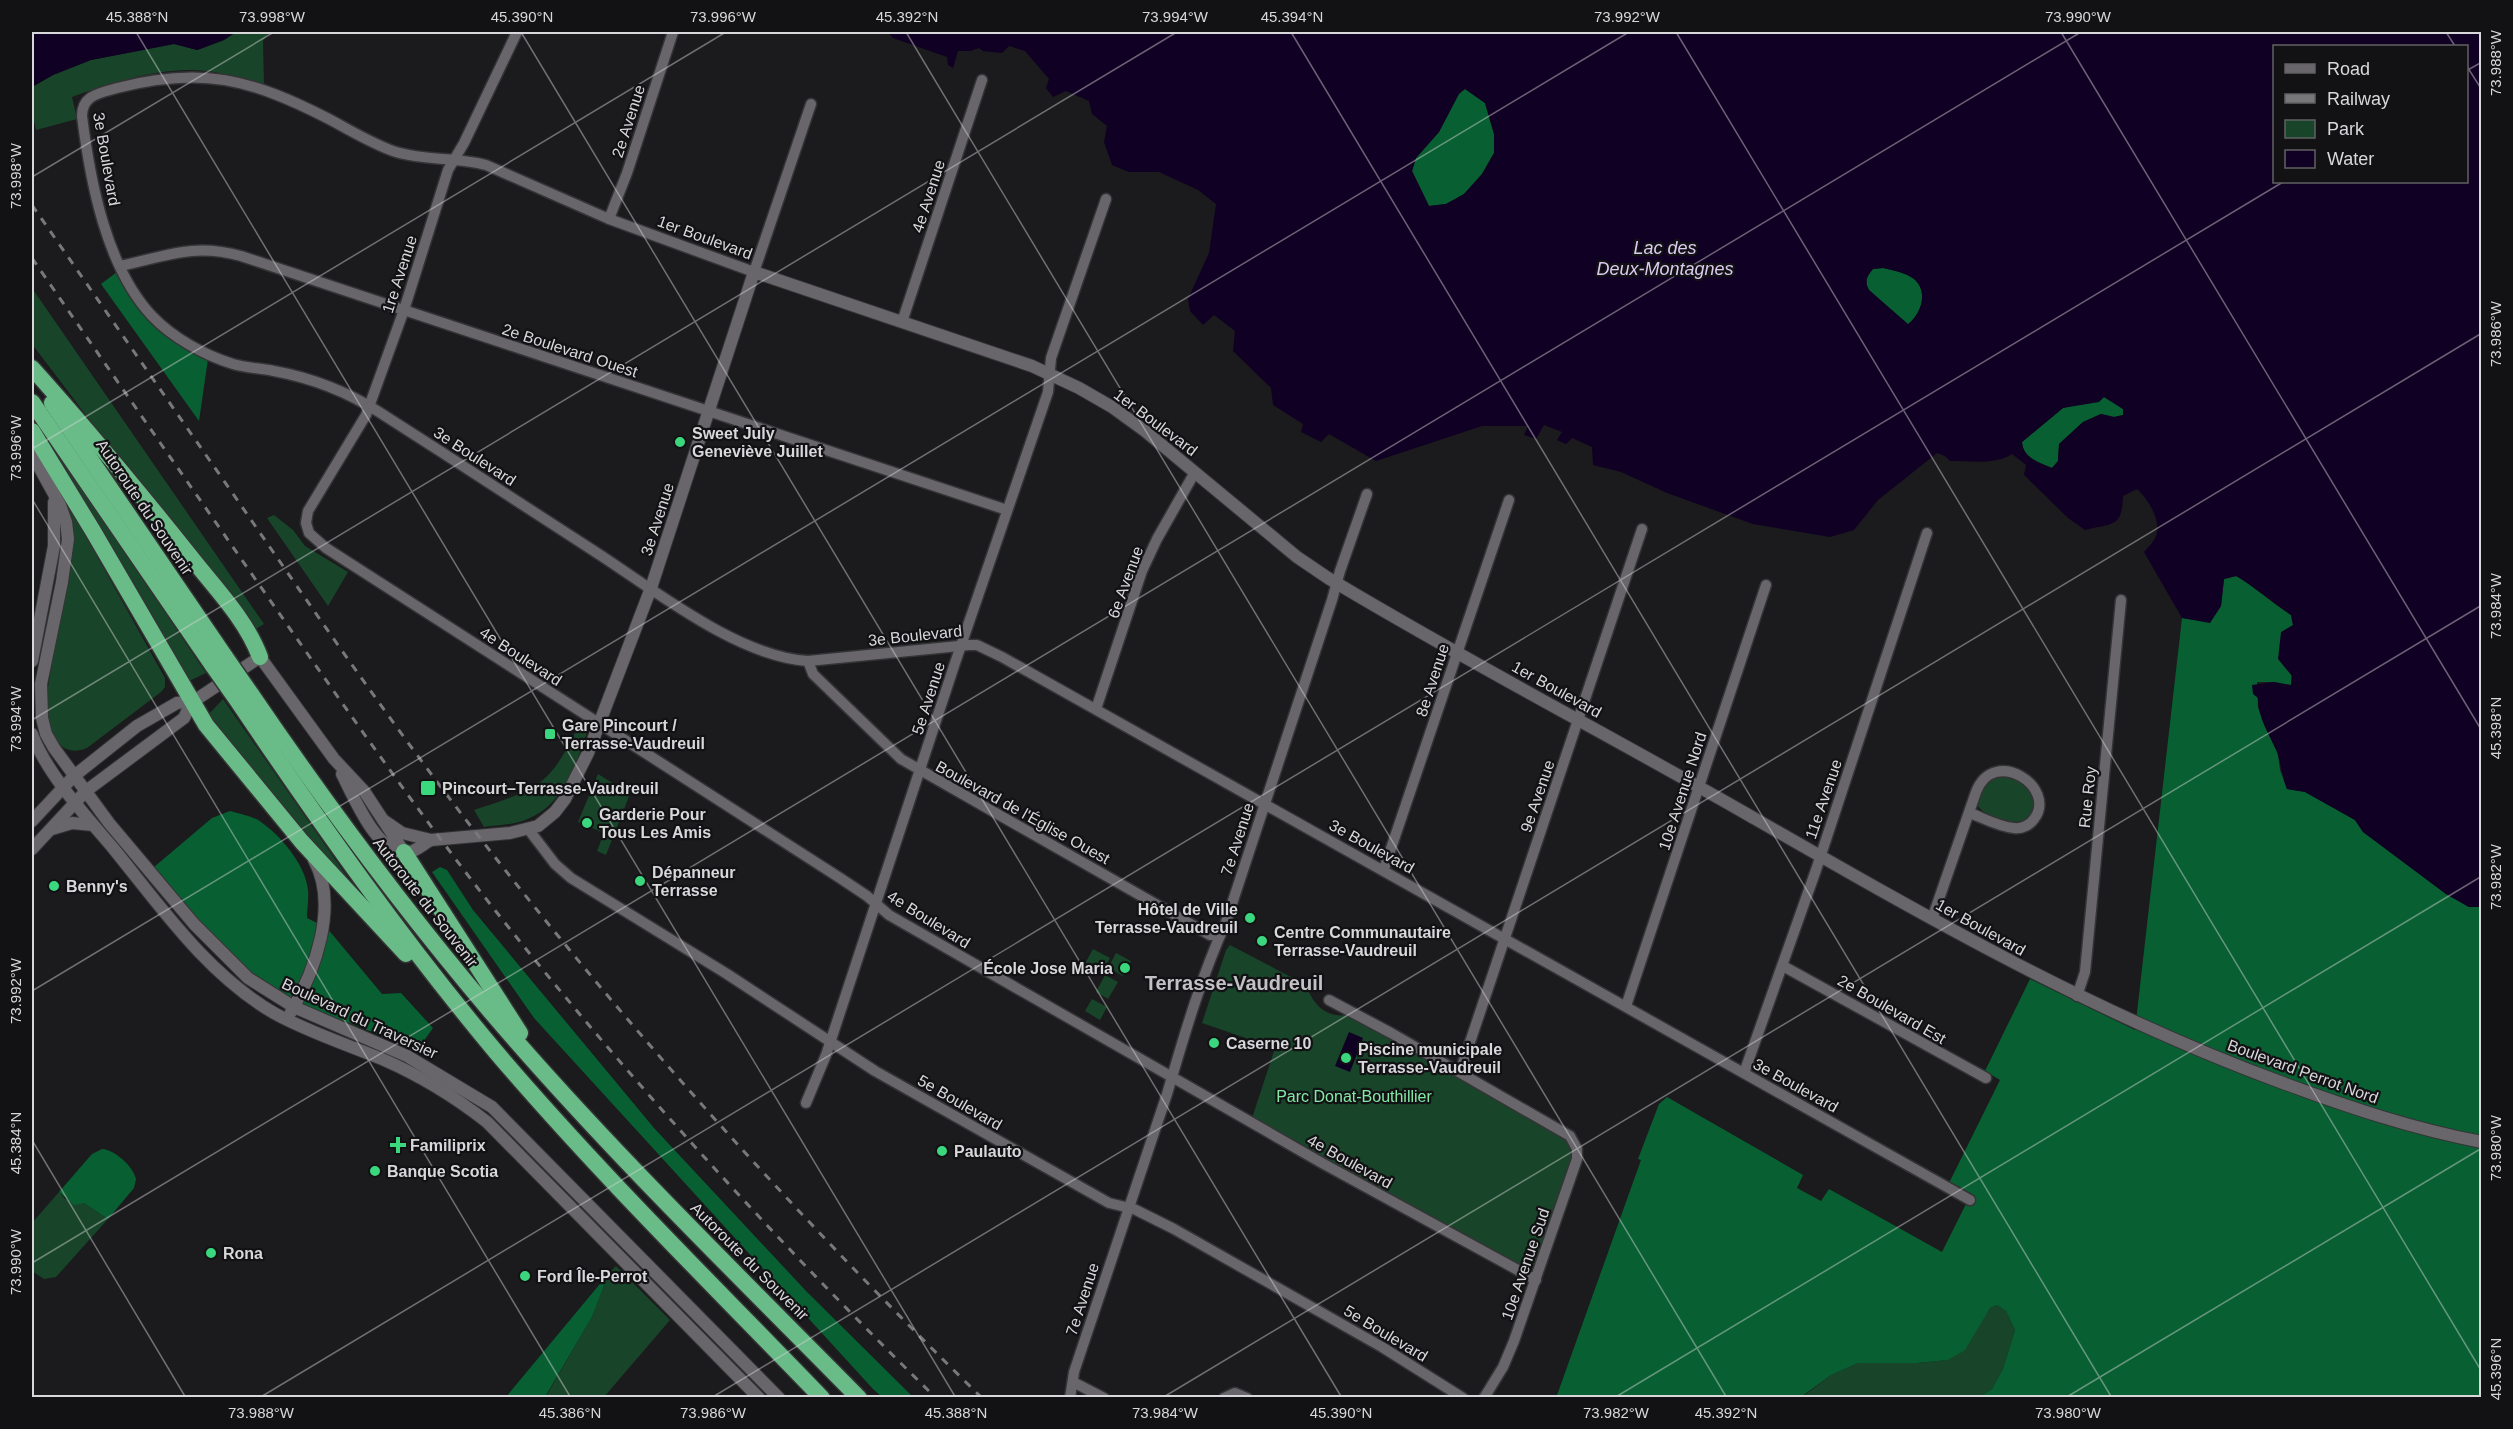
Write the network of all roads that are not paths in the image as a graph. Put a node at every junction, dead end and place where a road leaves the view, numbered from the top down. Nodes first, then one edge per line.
1 (517, 32) edge
2 (673, 32) edge
3 (982, 80) dead end
4 (87, 100) joint
5 (811, 104) dead end
6 (454, 160) junction
7 (1106, 199) dead end
8 (609, 219) junction
9 (120, 266) junction
10 (754, 272) junction
11 (404, 310) junction
12 (902, 322) junction
13 (32, 368) edge
14 (32, 374) edge
15 (1050, 374) junction
16 (32, 402) edge
17 (370, 406) junction
18 (710, 412) junction
19 (32, 431) edge
20 (32, 454) edge
21 (1195, 472) junction
22 (52, 489) junction
23 (1367, 494) dead end
24 (1509, 500) dead end
25 (1007, 510) junction
26 (306, 523) joint
27 (1642, 529) dead end
28 (1927, 533) dead end
29 (1337, 584) junction
30 (1766, 585) dead end
31 (651, 588) junction
32 (2121, 600) dead end
33 (962, 645) junction
34 (1458, 652) junction
35 (260, 657) junction
36 (32, 661) edge
37 (808, 661) junction
38 (219, 662) junction
39 (245, 699) junction
40 (192, 701) junction
41 (1096, 709) junction
42 (1578, 719) junction
43 (598, 724) junction
44 (32, 734) edge
45 (334, 759) junction
46 (920, 771) junction
47 (74, 776) junction
48 (64, 786) junction
49 (1700, 788) junction
50 (86, 791) junction
51 (75, 801) junction
52 (1264, 803) junction
53 (1970, 813) junction
54 (384, 820) junction
55 (32, 821) edge
56 (93, 825) junction
57 (529, 830) junction
58 (48, 831) junction
59 (431, 840) junction
60 (303, 842) junction
61 (32, 849) edge
62 (404, 852) junction
63 (1820, 856) junction
64 (1384, 869) junction
65 (876, 904) junction
66 (1932, 919) junction
67 (1220, 935) junction
68 (1505, 937) junction
69 (1783, 966) junction
70 (2077, 996) junction
71 (1329, 1000) dead end
72 (1626, 1006) junction
73 (294, 1007) junction
74 (2119, 1016) joint
75 (290, 1022) junction
76 (472, 1022) junction
77 (830, 1040) junction
78 (544, 1072) junction
79 (1460, 1072) junction
80 (1744, 1073) junction
81 (1172, 1078) junction
82 (1986, 1078) dead end
83 (806, 1103) dead end
84 (2481, 1142) edge
85 (1970, 1200) dead end
86 (1128, 1208) junction
87 (1536, 1280) junction
88 (1073, 1382) junction
89 (759, 1398) edge
90 (779, 1398) edge
91 (822, 1398) edge
92 (859, 1398) edge
93 (1070, 1398) edge
94 (1104, 1398) edge
95 (1224, 1398) edge
96 (1246, 1398) edge
97 (1463, 1398) edge
98 (1484, 1398) edge

1 - 6 street, 1re Avenue
2 - 8 street, 2e Avenue
3 - 12 street, 4e Avenue
4 - 6 street, 1er Boulevard
4 - 9 street, 3e Boulevard
5 - 10 street, 3e Avenue
6 - 8 street, 1er Boulevard
6 - 11 street, 1re Avenue
7 - 15 street, 5e Avenue
8 - 10 street, 1er Boulevard
9 - 11 street, 2e Boulevard Ouest
9 - 17 street, 3e Boulevard
10 - 12 street, 1er Boulevard
10 - 18 street, 3e Avenue
11 - 17 street, 1re Avenue
11 - 18 street, 2e Boulevard Ouest
12 - 15 street, 1er Boulevard
13 - 35 highway
14 - 38 highway, Autoroute du Souvenir
15 - 21 street, 1er Boulevard
15 - 25 street, 5e Avenue
16 - 38 highway, Autoroute du Souvenir
17 - 26 street, 1re Avenue
17 - 31 street, 3e Boulevard
18 - 25 street, 2e Boulevard Ouest
18 - 31 street, 3e Avenue
19 - 40 highway
20 - 22 street, Boulevard du Traversier
21 - 29 street, 1er Boulevard
21 - 41 street, 6e Avenue
22 - 36 street
22 - 47 street, Boulevard du Traversier
23 - 29 street, 7e Avenue
24 - 34 street, 8e Avenue
25 - 33 street, 5e Avenue
26 - 43 street, 4e Boulevard
27 - 42 street, 9e Avenue
28 - 63 street, 11e Avenue
29 - 34 street, 1er Boulevard
29 - 52 street, 7e Avenue
30 - 49 street, 10e Avenue Nord
31 - 37 street, 3e Boulevard
31 - 43 street, 3e Avenue
32 - 70 street, Rue Roy
33 - 37 street, 3e Boulevard
33 - 41 street, 3e Boulevard
33 - 46 street, 5e Avenue
34 - 42 street, 1er Boulevard
34 - 64 street, 8e Avenue
35 - 40 street
35 - 45 street, 3e Avenue
37 - 46 street, Boulevard de l'Église Ouest
38 - 39 highway, Autoroute du Souvenir, bridge
39 - 76 highway, Autoroute du Souvenir
39 - 78 highway, Autoroute du Souvenir
40 - 47 street
40 - 50 street
40 - 60 highway
41 - 52 street, 3e Boulevard
42 - 49 street, 1er Boulevard
42 - 68 street, 9e Avenue
43 - 57 street, 3e Avenue
43 - 65 street, 4e Boulevard
44 - 48 street, Boulevard du Traversier
45 - 54 street, 3e Avenue
45 - 62 street, 3e Avenue
46 - 65 street, 5e Avenue
46 - 67 street, Boulevard de l'Église Ouest
47 - 48 street
47 - 50 street, Boulevard du Traversier
48 - 51 street, Boulevard du Traversier
48 - 55 street
49 - 63 street, 1er Boulevard
49 - 72 street, 10e Avenue Nord
50 - 51 street
50 - 73 street, Boulevard du Traversier
51 - 56 street, Boulevard du Traversier
51 - 58 street
52 - 64 street, 3e Boulevard
52 - 67 street, 7e Avenue
53 - 53 street
53 - 66 street
54 - 59 street, 3e Avenue
54 - 62 street, 3e Avenue
56 - 58 street
56 - 75 street, Boulevard du Traversier
57 - 59 street, 3e Avenue
57 - 77 street, 5e Boulevard
58 - 61 street
59 - 62 street, 3e Avenue
60 - 73 street
60 - 76 highway
62 - 78 highway
63 - 66 street, 1er Boulevard
63 - 69 street, 11e Avenue
64 - 68 street, 3e Boulevard
65 - 77 street, 5e Avenue
65 - 81 street, 4e Boulevard
66 - 70 street, 1er Boulevard
67 - 81 street, 7e Avenue
68 - 72 street, 3e Boulevard
68 - 79 street, 9e Avenue
69 - 80 street, 11e Avenue
69 - 82 street, 2e Boulevard Est
70 - 74 street, 1er Boulevard
71 - 79 street
72 - 80 street, 3e Boulevard
73 - 75 street
73 - 90 street, Boulevard du Traversier
74 - 84 street, Boulevard Perrot Nord
75 - 89 street, Boulevard du Traversier
76 - 91 highway, Autoroute du Souvenir
77 - 83 street, 5e Avenue
77 - 86 street, 5e Boulevard
78 - 92 highway, Autoroute du Souvenir
79 - 87 street, 10e Avenue Sud
80 - 85 street, 3e Boulevard
81 - 86 street, 7e Avenue
81 - 87 street, 4e Boulevard
86 - 88 street, 7e Avenue
86 - 97 street, 5e Boulevard
87 - 98 street, 10e Avenue Sud
88 - 93 street, 7e Avenue
88 - 94 street
95 - 96 street

